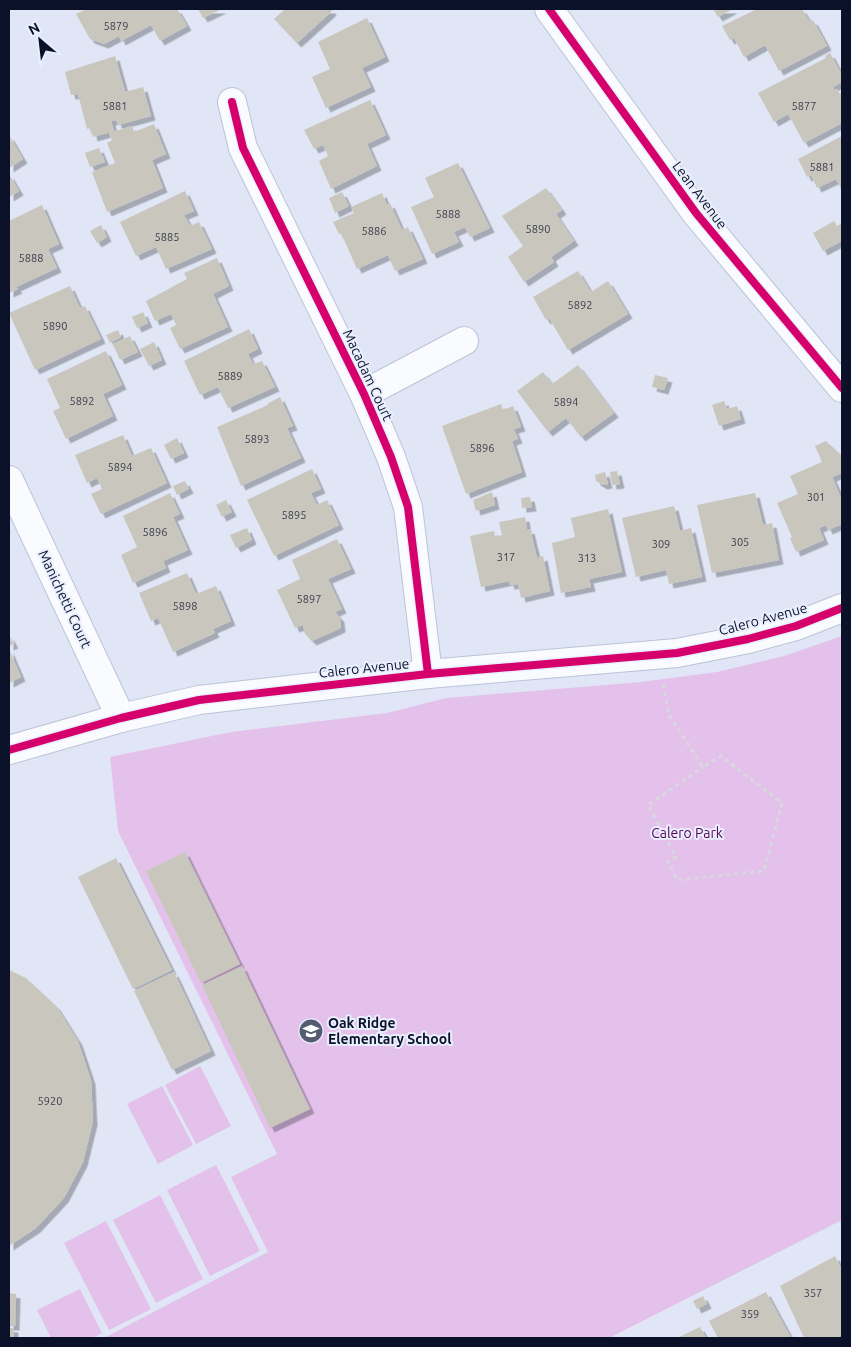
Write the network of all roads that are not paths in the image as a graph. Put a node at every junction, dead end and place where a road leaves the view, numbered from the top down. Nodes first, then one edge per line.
1 (549, 9) edge
2 (232, 102) dead end
3 (464, 341) dead end
4 (842, 388) edge
5 (364, 394) junction
6 (9, 480) edge
7 (842, 608) edge
8 (428, 674) junction
9 (121, 718) junction
10 (9, 750) edge

1 - 4 street, Lean Avenue
2 - 5 street, Macadam Court
3 - 5 street, Macadam Court
5 - 8 street, Macadam Court
6 - 9 street, Manichetti Court
7 - 8 street, Calero Avenue
8 - 9 street, Calero Avenue
9 - 10 street, Calero Avenue

